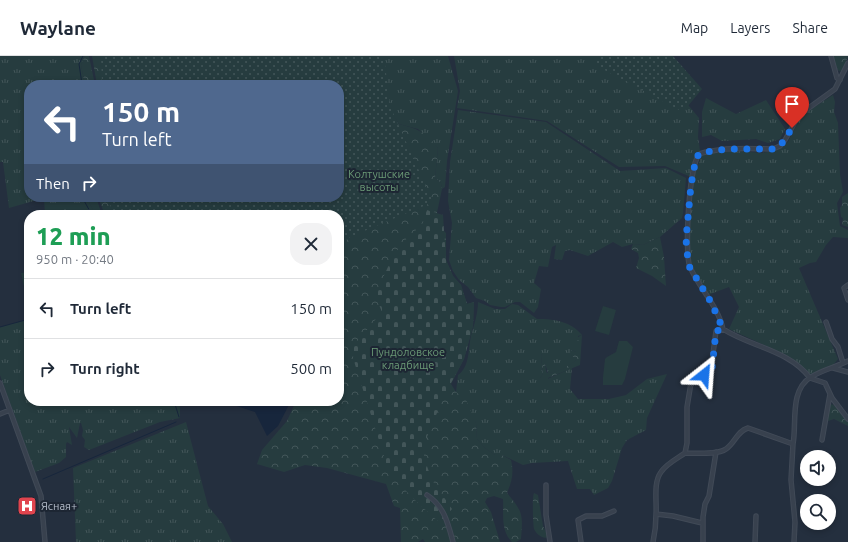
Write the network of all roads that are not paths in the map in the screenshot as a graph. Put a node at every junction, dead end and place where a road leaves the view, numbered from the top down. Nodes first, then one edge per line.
1 (831, 56) edge
2 (848, 63) edge
3 (840, 80) junction
4 (848, 285) edge
5 (848, 300) edge
6 (826, 322) dead end
7 (723, 329) junction
8 (848, 360) edge
9 (843, 363) junction
10 (832, 367) junction
11 (848, 372) edge
12 (810, 378) junction
13 (0, 383) edge
14 (830, 393) junction
15 (10, 410) junction
16 (0, 414) edge
17 (848, 419) edge
18 (822, 440) dead end
19 (793, 444) junction
20 (716, 452) junction
21 (685, 453) junction
22 (546, 485) dead end
23 (426, 495) dead end
24 (614, 511) dead end
25 (656, 514) junction
26 (756, 516) dead end
27 (702, 522) junction
28 (45, 542) edge
29 (453, 542) edge
30 (550, 542) edge
31 (580, 542) edge
32 (653, 542) edge
33 (703, 542) edge
34 (755, 542) edge
35 (794, 542) edge

1 - 3 street
2 - 3 street
3 - 7 street
4 - 5 street
6 - 9 street
7 - 12 street
7 - 21 street
8 - 9 street
9 - 10 street
10 - 11 street
10 - 12 street
12 - 14 street
12 - 19 street
13 - 15 street
14 - 17 street
14 - 18 street
15 - 16 street
15 - 28 street
19 - 20 street
19 - 35 street
20 - 21 street
20 - 27 street
21 - 25 street
22 - 30 street
23 - 29 street
24 - 31 street
25 - 27 street
25 - 32 street
26 - 34 street
27 - 33 street

